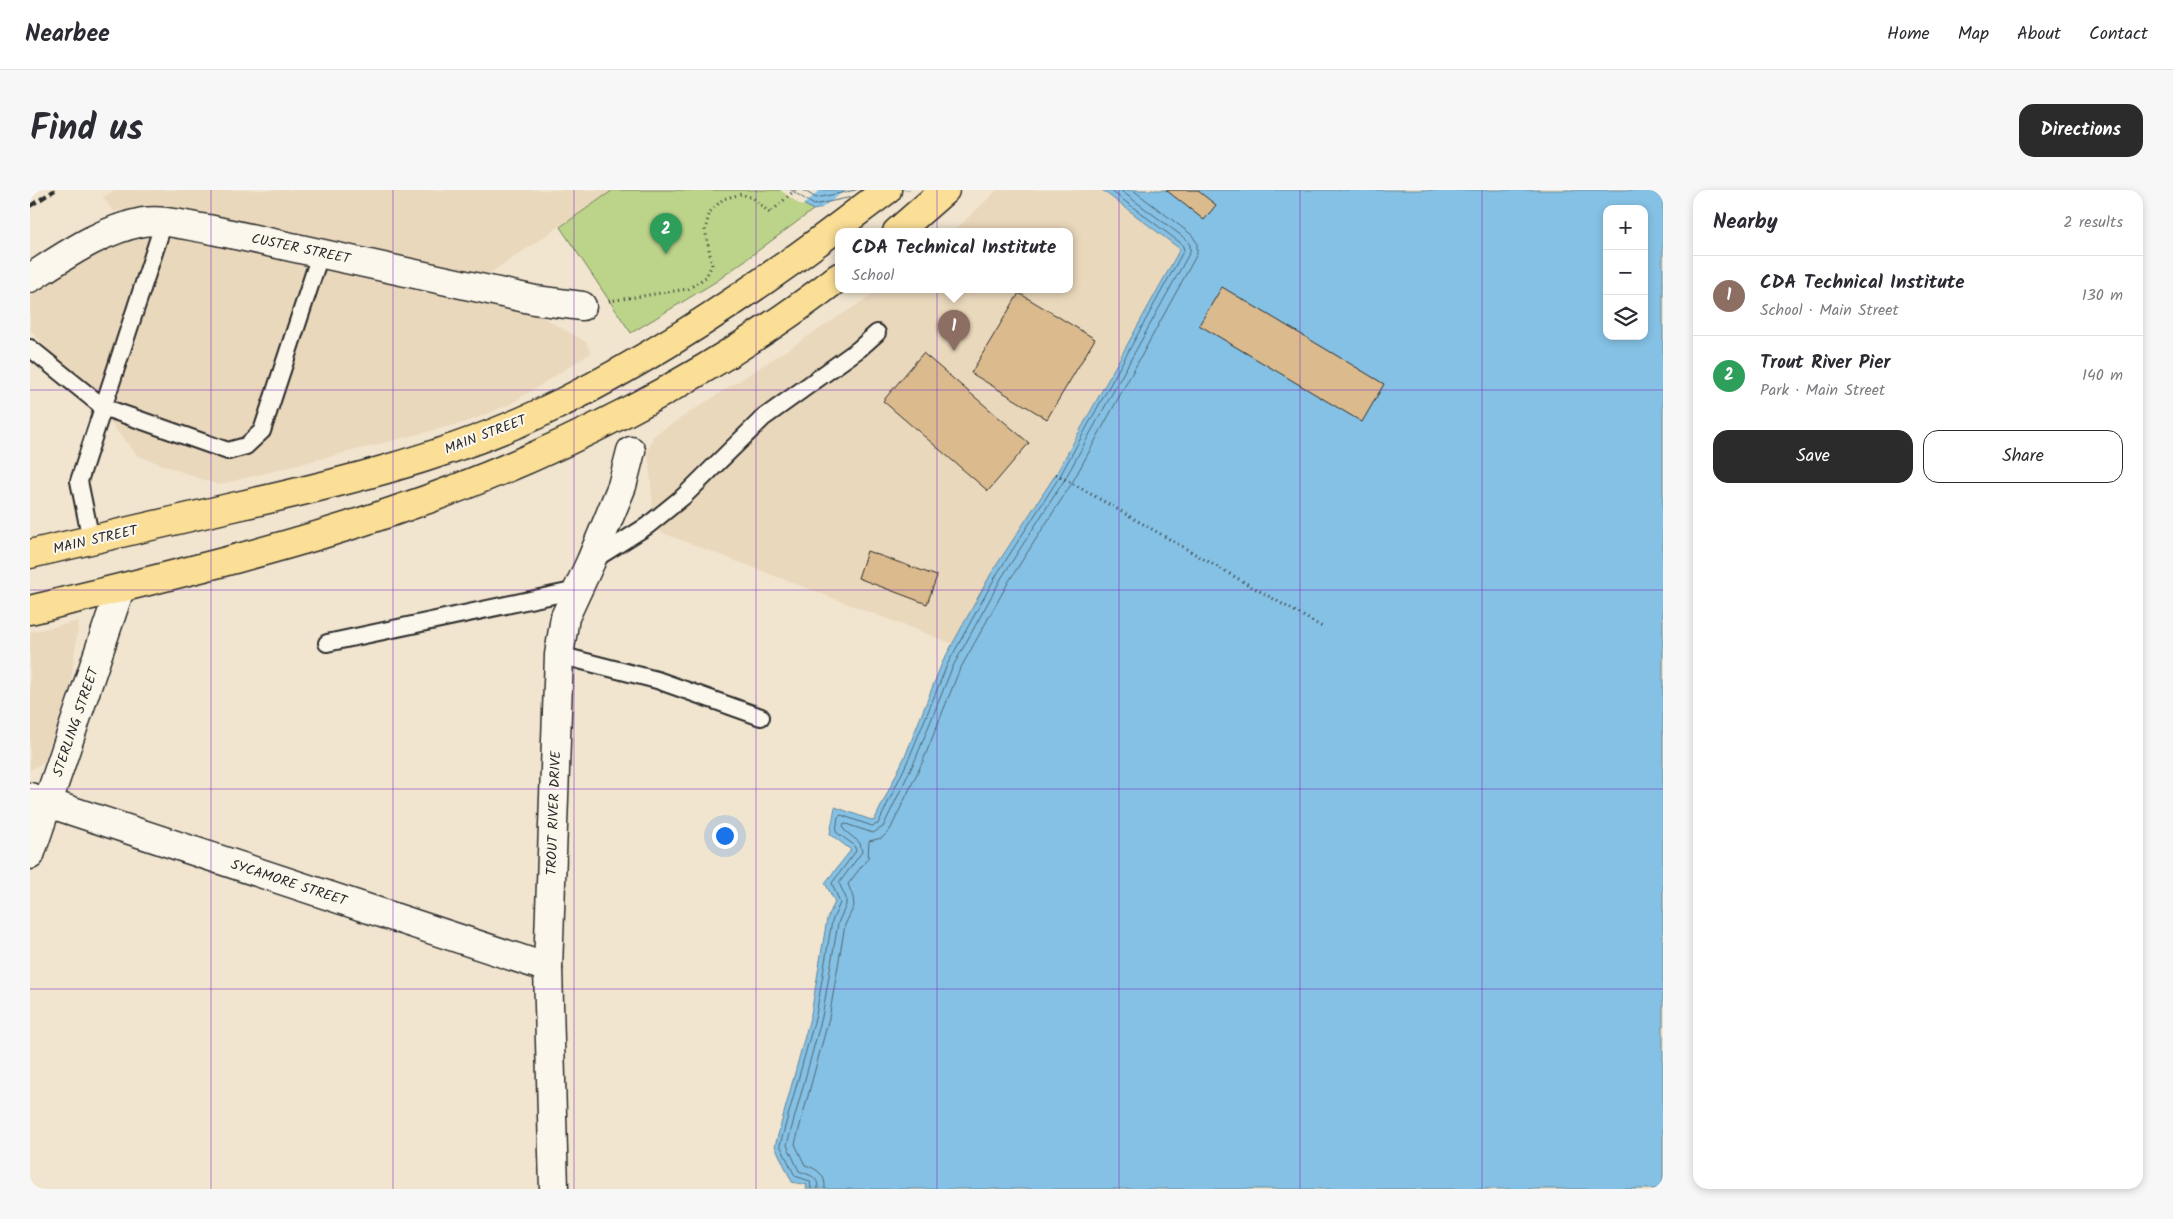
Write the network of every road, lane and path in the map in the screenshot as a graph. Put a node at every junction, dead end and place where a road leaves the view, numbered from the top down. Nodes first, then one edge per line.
1 (795, 190) edge
2 (886, 190) edge
3 (945, 190) edge
4 (164, 222) junction
5 (835, 228) edge
6 (835, 228) edge
7 (902, 228) edge
8 (321, 252) junction
9 (30, 278) edge
10 (835, 280) edge
11 (582, 306) joint
12 (877, 333) dead end
13 (30, 348) edge
14 (104, 407) junction
15 (631, 451) dead end
16 (1056, 474) dead end
17 (91, 540) junction
18 (30, 554) edge
19 (591, 561) junction
20 (120, 589) junction
21 (576, 590) junction
22 (30, 610) edge
23 (1324, 628) dead end
24 (327, 643) dead end
25 (559, 655) junction
26 (761, 717) dead end
27 (39, 800) edge
28 (30, 855) edge
29 (548, 968) junction
30 (554, 1189) edge

1 - 11 path
2 - 5 main road, MAIN STREET
3 - 7 main road
4 - 8 street, CUSTER STREET
4 - 9 street, CUSTER STREET
4 - 14 lane
6 - 17 main road, MAIN STREET
8 - 11 street, CUSTER STREET
8 - 14 lane
10 - 20 main road
12 - 19 lane
13 - 14 lane
14 - 17 lane
15 - 19 street, TROUT RIVER DRIVE
16 - 23 path
17 - 18 main road, MAIN STREET
19 - 21 street, TROUT RIVER DRIVE
20 - 22 main road
20 - 27 street, STERLING STREET
21 - 24 lane
21 - 25 street, TROUT RIVER DRIVE
25 - 26 lane
25 - 29 street, TROUT RIVER DRIVE
27 - 28 street, STERLING STREET
27 - 29 street, SYCAMORE STREET
29 - 30 street, TROUT RIVER DRIVE

